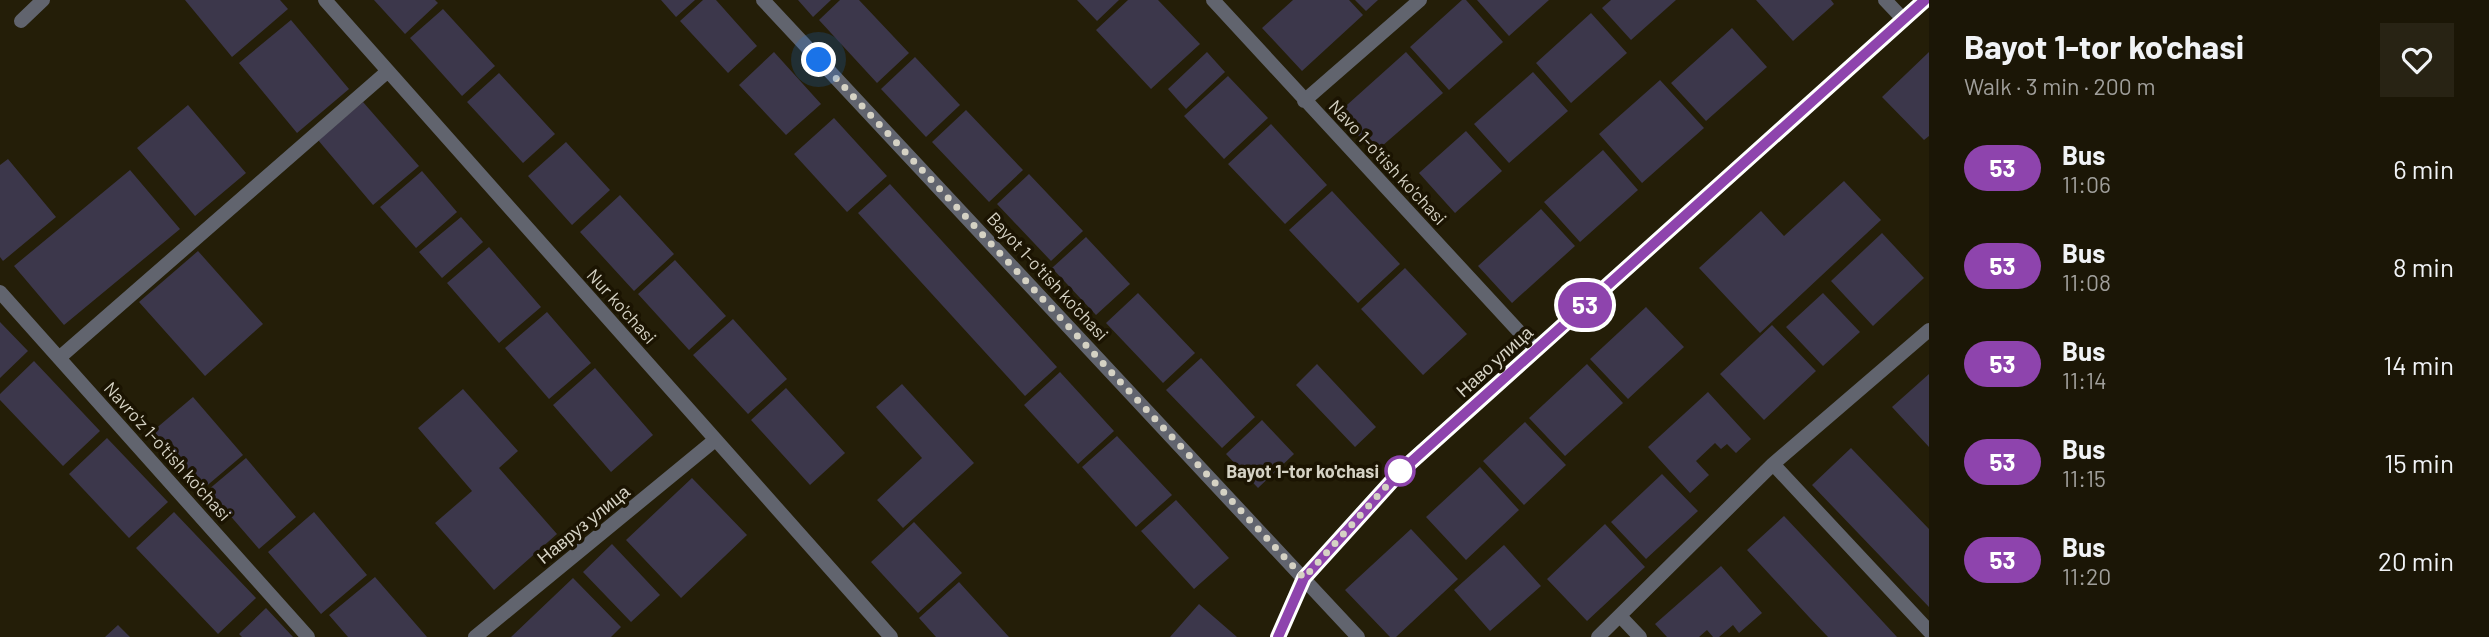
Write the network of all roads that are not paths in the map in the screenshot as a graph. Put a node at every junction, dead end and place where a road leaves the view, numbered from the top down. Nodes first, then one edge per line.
1 (43, 0) edge
2 (325, 0) edge
3 (763, 0) edge
4 (1213, 0) edge
5 (1420, 0) edge
6 (1885, 0) edge
7 (1926, 0) edge
8 (1904, 20) junction
9 (21, 21) dead end
10 (388, 71) junction
11 (1304, 101) junction
12 (0, 292) edge
13 (1929, 330) edge
14 (1536, 350) junction
15 (59, 358) junction
16 (715, 440) junction
17 (1773, 464) junction
18 (1304, 578) junction
19 (1620, 616) junction
20 (1929, 631) edge
21 (307, 637) edge
22 (475, 637) edge
23 (891, 637) edge
24 (1278, 637) edge
25 (1358, 637) edge
26 (1598, 637) edge
27 (1640, 637) edge

1 - 9 street
2 - 10 street, Nur ko'chasi
3 - 18 street, Bayot 1-o'tish ko'chasi
4 - 11 street, Navo 1-o'tish ko'chasi
5 - 11 street
6 - 8 street
7 - 8 street, Наво улица
8 - 14 street, Наво улица
10 - 15 street
10 - 16 street, Nur ko'chasi
11 - 14 street, Navo 1-o'tish ko'chasi
12 - 15 street, Navro'z 1-o'tish ko'chasi
13 - 17 street
14 - 18 street, Наво улица
15 - 21 street, Navro'z 1-o'tish ko'chasi
16 - 22 street, Навруз улица
16 - 23 street, Nur ko'chasi
17 - 19 street
17 - 20 street
18 - 24 street, Наво улица
18 - 25 street, Bayot 1-o'tish ko'chasi
19 - 26 street
19 - 27 street

